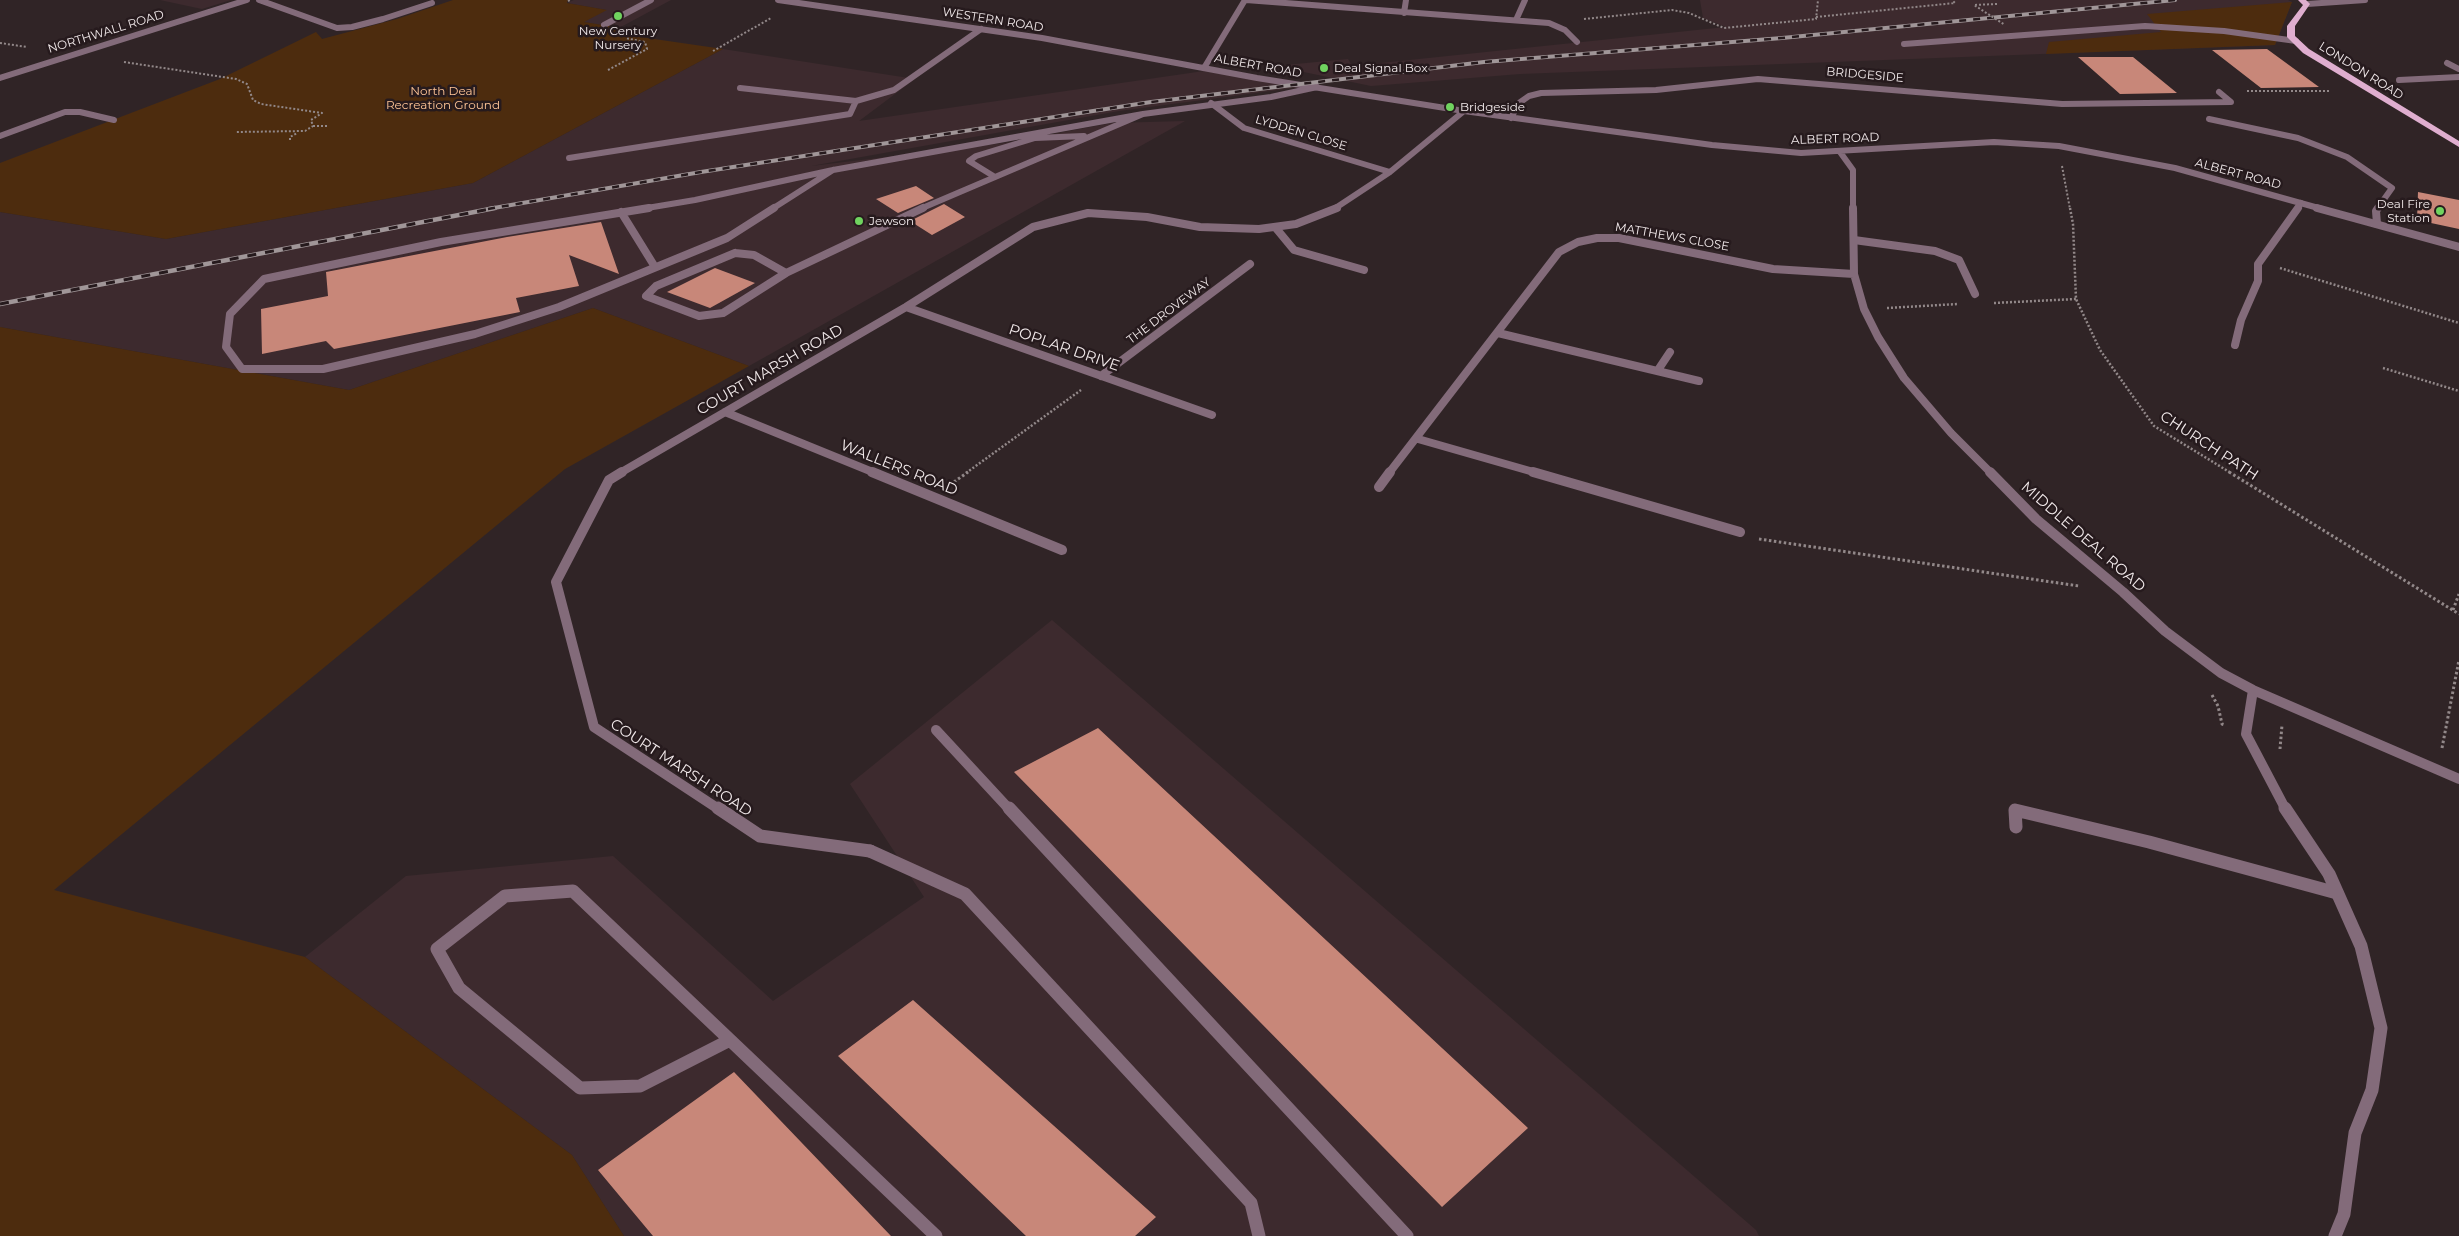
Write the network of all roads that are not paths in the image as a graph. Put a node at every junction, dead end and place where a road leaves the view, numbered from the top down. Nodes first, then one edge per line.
1 (247, 0) edge
2 (259, 0) edge
3 (651, 0) edge
4 (778, 0) edge
5 (1246, 0) edge
6 (1406, 0) edge
7 (1525, 0) edge
8 (2365, 0) edge
9 (2304, 2) edge
10 (432, 3) dead end
11 (1404, 13) junction
12 (1516, 20) junction
13 (604, 25) road end
14 (981, 29) junction
15 (2296, 41) junction
16 (1577, 42) dead end
17 (1904, 44) dead end
18 (2448, 63) dead end
19 (1204, 68) junction
20 (2459, 69) edge
21 (2459, 76) edge
22 (0, 78) edge
23 (2399, 80) dead end
24 (1317, 87) junction
25 (740, 88) dead end
26 (2219, 92) road end
27 (856, 101) junction
28 (1211, 103) junction
29 (1464, 111) junction
30 (1143, 114) junction
31 (1512, 118) junction
32 (2209, 119) dead end
33 (114, 120) dead end
34 (0, 136) edge
35 (1092, 136) junction
36 (2459, 144) edge
37 (1840, 152) junction
38 (569, 158) dead end
39 (833, 170) junction
40 (1390, 172) junction
41 (995, 177) junction
42 (2301, 203) junction
43 (621, 212) junction
44 (2377, 224) junction
45 (1275, 226) junction
46 (1854, 240) junction
47 (2459, 247) edge
48 (1250, 264) dead end
49 (655, 267) junction
50 (1364, 270) dead end
51 (786, 273) junction
52 (1854, 274) junction
53 (1975, 294) dead end
54 (906, 307) junction
55 (1498, 333) junction
56 (2235, 345) dead end
57 (1670, 352) dead end
58 (1658, 370) junction
59 (1101, 376) junction
60 (1699, 381) dead end
61 (725, 412) junction
62 (1212, 415) dead end
63 (1418, 439) junction
64 (1379, 488) dead end
65 (1740, 532) road end
66 (1062, 550) dead end
67 (2253, 690) junction
68 (936, 730) dead end
69 (2459, 779) edge
70 (2016, 827) dead end
71 (2337, 894) junction
72 (730, 1040) junction
73 (936, 1236) edge
74 (1260, 1236) edge
75 (1407, 1236) edge
76 (2335, 1236) edge

1 - 22 street, NORTHWALL ROAD
2 - 10 street
3 - 13 street
4 - 14 street, WESTERN ROAD
5 - 11 street
5 - 19 street
6 - 11 street
7 - 12 street
8 - 9 street
9 - 15 main road
11 - 12 street
12 - 16 street
14 - 19 street, WESTERN ROAD
14 - 27 street
15 - 17 street
15 - 36 main road, LONDON ROAD
18 - 20 street
19 - 24 street, ALBERT ROAD
21 - 23 street
24 - 28 street
24 - 29 street, ALBERT ROAD
25 - 27 street
26 - 31 street, BRIDGESIDE
27 - 38 street
28 - 30 street
28 - 40 street, LYDDEN CLOSE
29 - 31 street, ALBERT ROAD
29 - 40 street, COURT MARSH ROAD
30 - 35 street
30 - 39 street
31 - 37 street, ALBERT ROAD
32 - 44 street
33 - 34 street
35 - 41 street
35 - 41 street
37 - 42 street, ALBERT ROAD
37 - 46 street, MIDDLE DEAL ROAD
39 - 43 street
39 - 49 street
40 - 45 street, COURT MARSH ROAD
41 - 51 street
42 - 44 street, ALBERT ROAD
42 - 56 street
43 - 49 street
43 - 49 street
44 - 47 street, ALBERT ROAD
45 - 50 street
45 - 54 street, COURT MARSH ROAD
46 - 52 street, MIDDLE DEAL ROAD
46 - 53 street
48 - 59 street, THE DROVEWAY
51 - 51 street
52 - 55 street, MATTHEWS CLOSE
52 - 67 street, MIDDLE DEAL ROAD
54 - 59 street, POPLAR DRIVE
54 - 61 street, COURT MARSH ROAD
55 - 58 street
55 - 63 street, MATTHEWS CLOSE
57 - 58 street
58 - 60 street
59 - 62 street, POPLAR DRIVE
61 - 66 street, WALLERS ROAD
61 - 74 street, COURT MARSH ROAD
63 - 64 street, MATTHEWS CLOSE
63 - 65 street
67 - 69 street, MIDDLE DEAL ROAD
67 - 71 street
68 - 75 street
70 - 71 street
71 - 76 street
72 - 72 street
72 - 73 street

